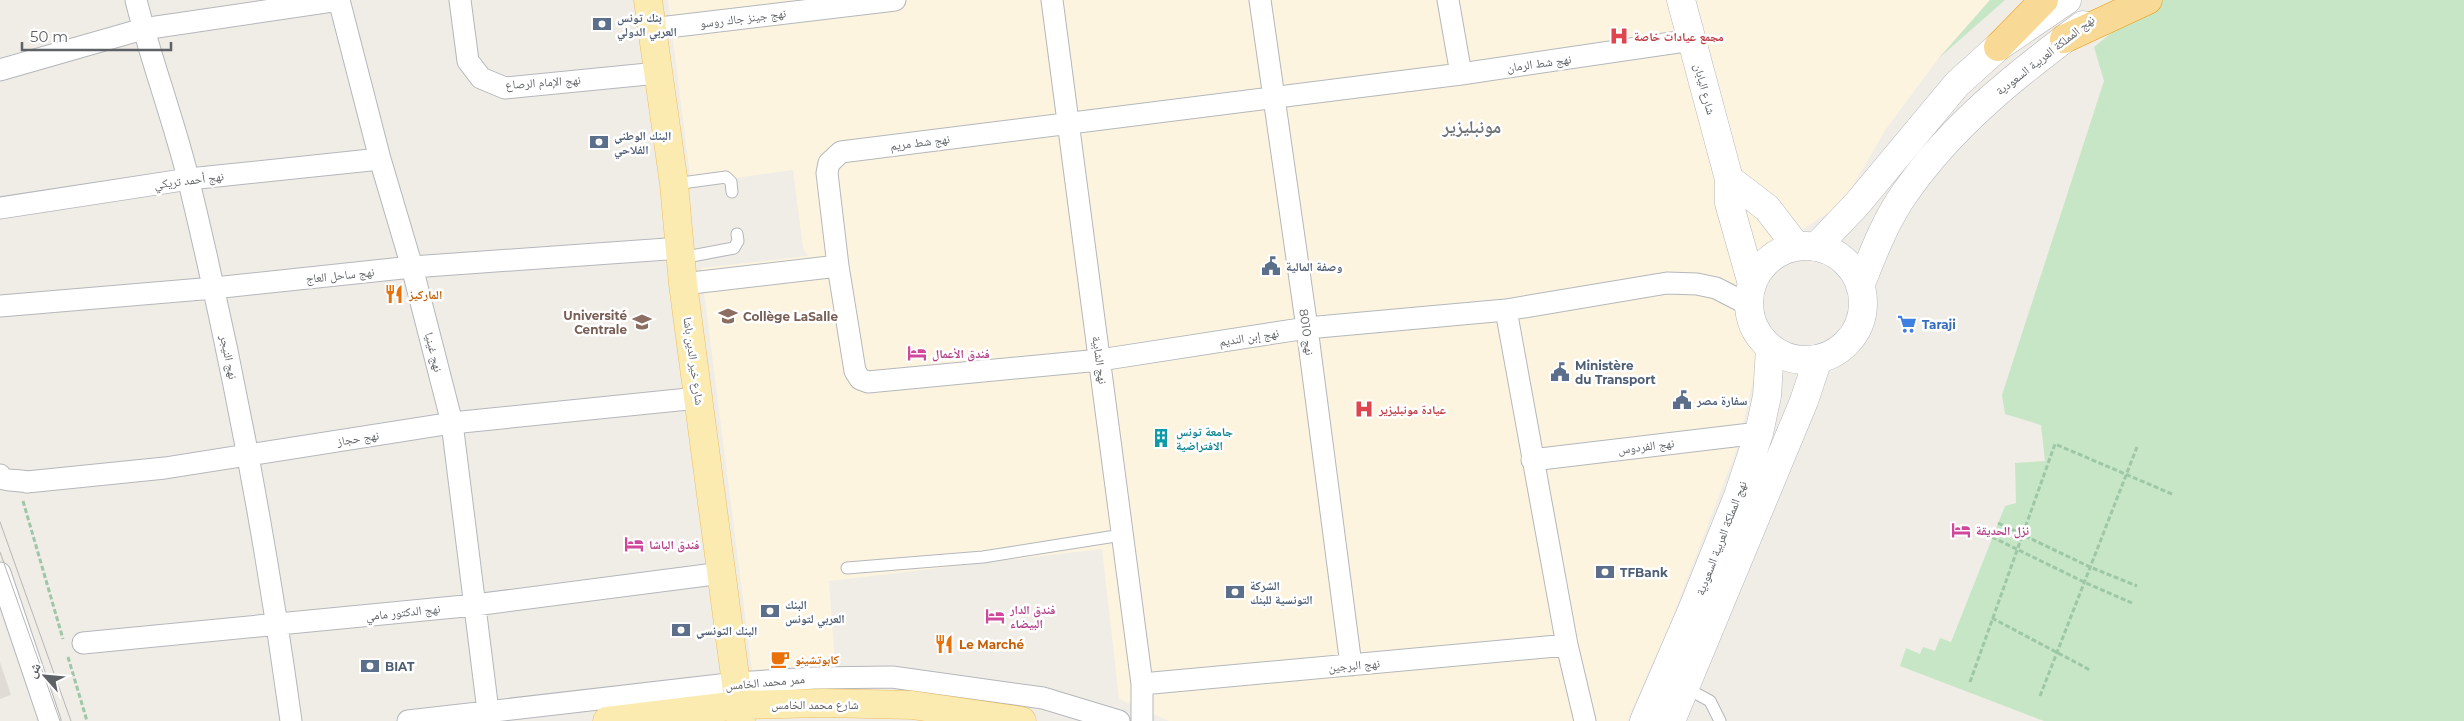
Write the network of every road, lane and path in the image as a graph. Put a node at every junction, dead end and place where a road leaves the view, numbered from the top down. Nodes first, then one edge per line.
1 (136, 0) edge
2 (339, 0) edge
3 (460, 0) edge
4 (648, 0) edge
5 (895, 0) edge
6 (1052, 0) edge
7 (1260, 0) edge
8 (1448, 0) edge
9 (1681, 0) edge
10 (2044, 0) edge
11 (2066, 0) edge
12 (2117, 0) edge
13 (2148, 0) edge
14 (143, 29) junction
15 (651, 29) junction
16 (2064, 39) junction
17 (1692, 40) junction
18 (1998, 47) junction
19 (0, 70) edge
20 (658, 73) junction
21 (1461, 74) junction
22 (1273, 99) junction
23 (1067, 123) junction
24 (380, 159) junction
25 (188, 179) junction
26 (1729, 179) junction
27 (674, 184) junction
28 (732, 192) dead end
29 (0, 208) edge
30 (737, 234) dead end
31 (1806, 247) junction
32 (682, 263) junction
33 (838, 266) junction
34 (412, 267) junction
35 (1860, 286) junction
36 (214, 288) junction
37 (1751, 295) junction
38 (0, 306) edge
39 (1506, 310) junction
40 (1307, 328) junction
41 (1770, 348) junction
42 (1818, 359) junction
43 (1100, 360) junction
44 (698, 398) junction
45 (452, 423) junction
46 (1759, 433) junction
47 (2136, 447) dead end
48 (250, 454) junction
49 (1532, 460) junction
50 (2125, 475) junction
51 (9, 477) edge
52 (2172, 494) dead end
53 (1998, 523) dead end
54 (1122, 535) junction
55 (2022, 535) junction
56 (1992, 537) dead end
57 (2017, 550) junction
58 (2090, 567) junction
59 (847, 568) dead end
60 (0, 573) edge
61 (722, 573) junction
62 (2084, 582) junction
63 (2137, 586) dead end
64 (2132, 603) dead end
65 (475, 604) junction
66 (1992, 618) junction
67 (278, 625) junction
68 (1568, 645) junction
69 (72, 648) junction
70 (2057, 652) junction
71 (1351, 665) junction
72 (2090, 670) dead end
73 (1970, 682) dead end
74 (1142, 684) junction
75 (1686, 688) junction
76 (2040, 696) dead end
77 (739, 703) edge
78 (488, 711) junction
79 (50, 721) edge
80 (87, 721) edge
81 (291, 721) edge
82 (408, 721) edge
83 (607, 721) edge
84 (1022, 721) edge
85 (1119, 721) edge
86 (1142, 721) edge
87 (1585, 721) edge
88 (1644, 721) edge
89 (1671, 721) edge
90 (1720, 721) edge

1 - 14 street, نهج النيجر
2 - 14 street
2 - 24 street, نهج غينيا
3 - 20 street, نهج الإمام الرصاع
4 - 15 main road, شارع خير الدين باشا
5 - 15 street, نهج جينز جاك روسو
6 - 23 street, نهج الشابية
7 - 22 street, نهج 8010
8 - 21 street
9 - 17 main road, شارع اليابان
10 - 18 highway
11 - 18 main road
12 - 16 main road, نهج المملكة العربية السعودية
13 - 16 highway
14 - 19 street
14 - 25 street, نهج النيجر
15 - 20 main road, شارع خير الدين باشا
16 - 35 main road, نهج المملكة العربية السعودية
17 - 21 street, نهج شط الرمان
17 - 26 main road, شارع اليابان
18 - 31 main road
20 - 27 main road, شارع خير الدين باشا
21 - 22 street, نهج شط الرمان
22 - 23 street, نهج شط مريم
22 - 40 street, نهج 8010
23 - 33 street, نهج شط مريم
23 - 43 street, نهج الشابية
24 - 25 street, نهج أحمد تريكي
24 - 34 street, نهج غينيا
25 - 29 street, نهج أحمد تريكي
25 - 36 street, نهج النيجر
26 - 31 main road
26 - 37 main road, شارع اليابان
27 - 28 lane
27 - 32 main road, شارع خير الدين باشا
30 - 32 lane
31 - 35 main road, نهج المملكة العربية السعودية
31 - 37 main road
32 - 33 street
32 - 34 street, نهج ساحل العاج
32 - 44 main road, شارع خير الدين باشا
33 - 43 street, نهج إبن النديم
34 - 36 street, نهج ساحل العاج
34 - 45 street, نهج غينيا
35 - 42 main road, نهج المملكة العربية السعودية
36 - 38 street, نهج ساحل العاج
36 - 48 street, نهج النيجر
37 - 39 street, نهج إبن النديم
37 - 41 main road
39 - 40 street, نهج إبن النديم
39 - 49 street
40 - 43 street, نهج إبن النديم
40 - 71 street, نهج 8010
41 - 42 main road, نهج المملكة العربية السعودية
41 - 46 main road, نهج المملكة العربية السعودية
42 - 75 main road, نهج المملكة العربية السعودية
43 - 54 street, نهج الشابية
44 - 45 street, نهج حجاز
44 - 61 main road, شارع خير الدين باشا
45 - 48 street, نهج حجاز
45 - 65 street, نهج غينيا
46 - 49 street, نهج الفردوس
46 - 88 main road, نهج المملكة العربية السعودية
47 - 50 path
48 - 51 street, نهج حجاز
48 - 67 street, نهج النيجر
49 - 68 street
50 - 52 path
50 - 55 path
50 - 58 path
51 - 69 path
53 - 55 path
54 - 59 lane
54 - 74 street, نهج الشابية
55 - 57 path
55 - 58 path
56 - 57 path
57 - 62 path
57 - 66 path
58 - 62 path
58 - 63 path
60 - 79 street
61 - 65 street, نهج الدكتور مامي
61 - 77 main road, شارع خير الدين باشا
62 - 64 path
62 - 70 path
65 - 67 street, نهج الدكتور مامي
65 - 78 street, نهج غينيا
66 - 70 path
66 - 73 path
67 - 69 street, نهج الدكتور مامي
67 - 81 street, نهج النيجر
68 - 71 street, نهج البرجين
68 - 87 street
69 - 80 path
70 - 72 path
70 - 76 path
71 - 74 street, نهج البرجين
74 - 86 street, نهج الشابية
75 - 89 main road, نهج المملكة العربية السعودية
75 - 90 lane
77 - 78 street, ممر محمد الخامس
77 - 83 main road, شارع محمد الخامس
77 - 84 main road, شارع محمد الخامس
77 - 85 street, ممر محمد الخامس
78 - 82 street, ممر محمد الخامس

